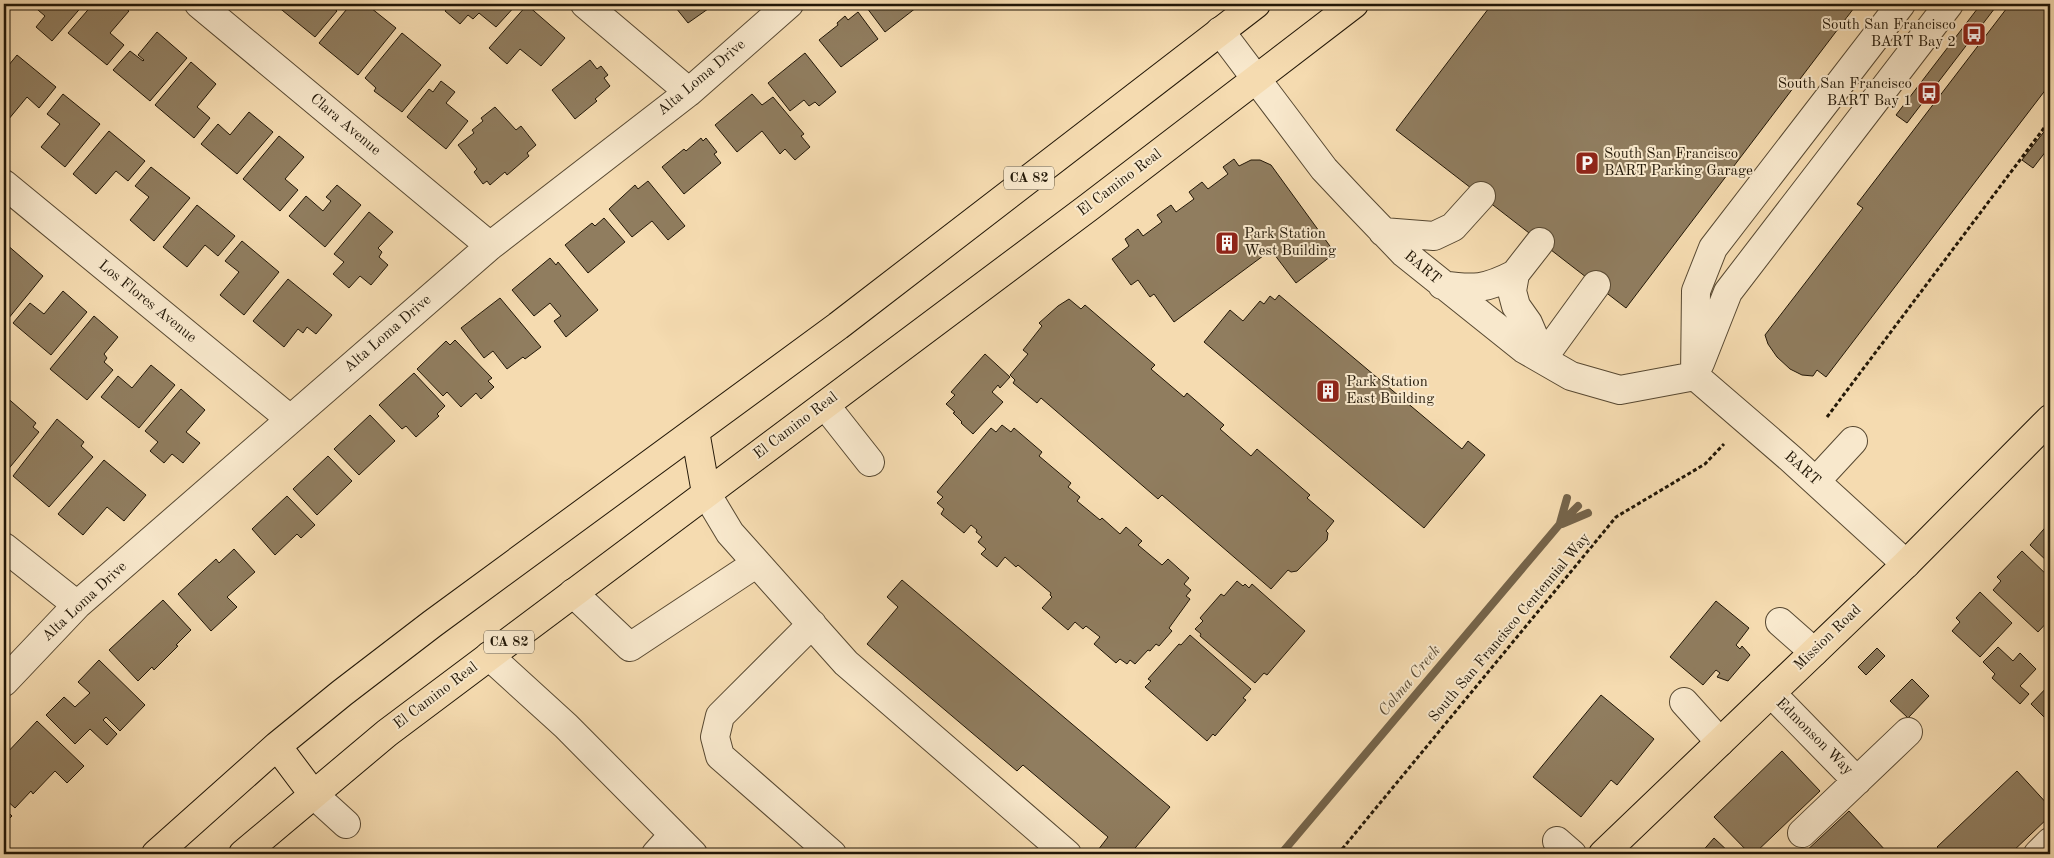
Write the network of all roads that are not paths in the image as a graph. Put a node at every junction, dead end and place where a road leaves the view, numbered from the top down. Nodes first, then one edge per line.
1 (199, 4) edge
2 (585, 4) edge
3 (789, 4) edge
4 (1256, 4) edge
5 (1354, 4) edge
6 (1901, 4) edge
7 (1949, 4) edge
8 (1220, 30) junction
9 (1256, 80) junction
10 (689, 92) junction
11 (4, 184) edge
12 (1481, 196) dead end
13 (1383, 232) junction
14 (1540, 242) dead end
15 (490, 246) junction
16 (1515, 274) junction
17 (1442, 285) junction
18 (1596, 285) dead end
19 (1543, 358) junction
20 (1695, 376) junction
21 (826, 405) junction
22 (2050, 418) edge
23 (290, 420) junction
24 (695, 431) junction
25 (1853, 441) dead end
26 (870, 462) dead end
27 (1816, 481) junction
28 (706, 493) junction
29 (4, 547) edge
30 (757, 563) junction
31 (1906, 564) junction
32 (573, 593) junction
33 (77, 605) junction
34 (1780, 622) dead end
35 (812, 624) junction
36 (1814, 652) junction
37 (489, 656) junction
38 (4, 682) edge
39 (1771, 693) junction
40 (1684, 702) dead end
41 (1908, 732) dead end
42 (1720, 742) junction
43 (277, 746) junction
44 (1857, 781) junction
45 (314, 794) junction
46 (346, 824) dead end
47 (1802, 833) dead end
48 (2050, 842) edge
49 (665, 844) edge
50 (1051, 849) edge
51 (156, 854) edge
52 (243, 854) edge
53 (693, 854) edge
54 (832, 854) edge
55 (1603, 854) edge
56 (2038, 854) edge

1 - 15 street, Clara Avenue
2 - 10 street
3 - 10 street, Alta Loma Drive
4 - 8 main road, CA 82
5 - 9 main road, El Camino Real / CA 82
6 - 20 street
7 - 20 street
8 - 9 street, BART
8 - 24 main road, CA 82
9 - 13 street, BART
9 - 21 main road, El Camino Real / CA 82
10 - 15 street, Alta Loma Drive
11 - 23 street, Los Flores Avenue
12 - 13 street
13 - 17 street, BART
14 - 16 street
15 - 23 street, Alta Loma Drive
16 - 17 street
16 - 19 street
17 - 19 street, BART
18 - 19 street
19 - 20 street, BART
20 - 27 street, BART
21 - 26 street
21 - 28 main road, El Camino Real / CA 82
22 - 31 main road, Mission Road
23 - 33 street, Alta Loma Drive
24 - 28 main road
24 - 43 main road, CA 82
25 - 27 street
27 - 31 street, BART
28 - 30 street
28 - 32 main road, El Camino Real / CA 82
29 - 33 street
30 - 32 street
30 - 35 street
31 - 36 main road, Mission Road
32 - 37 main road, El Camino Real / CA 82
33 - 38 street, Alta Loma Drive
34 - 36 street
35 - 50 street
35 - 54 street
36 - 39 main road, Mission Road
37 - 45 main road, El Camino Real / CA 82
37 - 49 street
39 - 42 main road, Mission Road
39 - 44 street, Edmonson Way
40 - 42 street
41 - 44 street, Edmonson Way
42 - 55 main road, Mission Road
43 - 45 main road
43 - 51 main road, CA 82
44 - 47 street, Edmonson Way
45 - 46 street
45 - 52 main road, El Camino Real / CA 82
48 - 56 street
49 - 53 street

